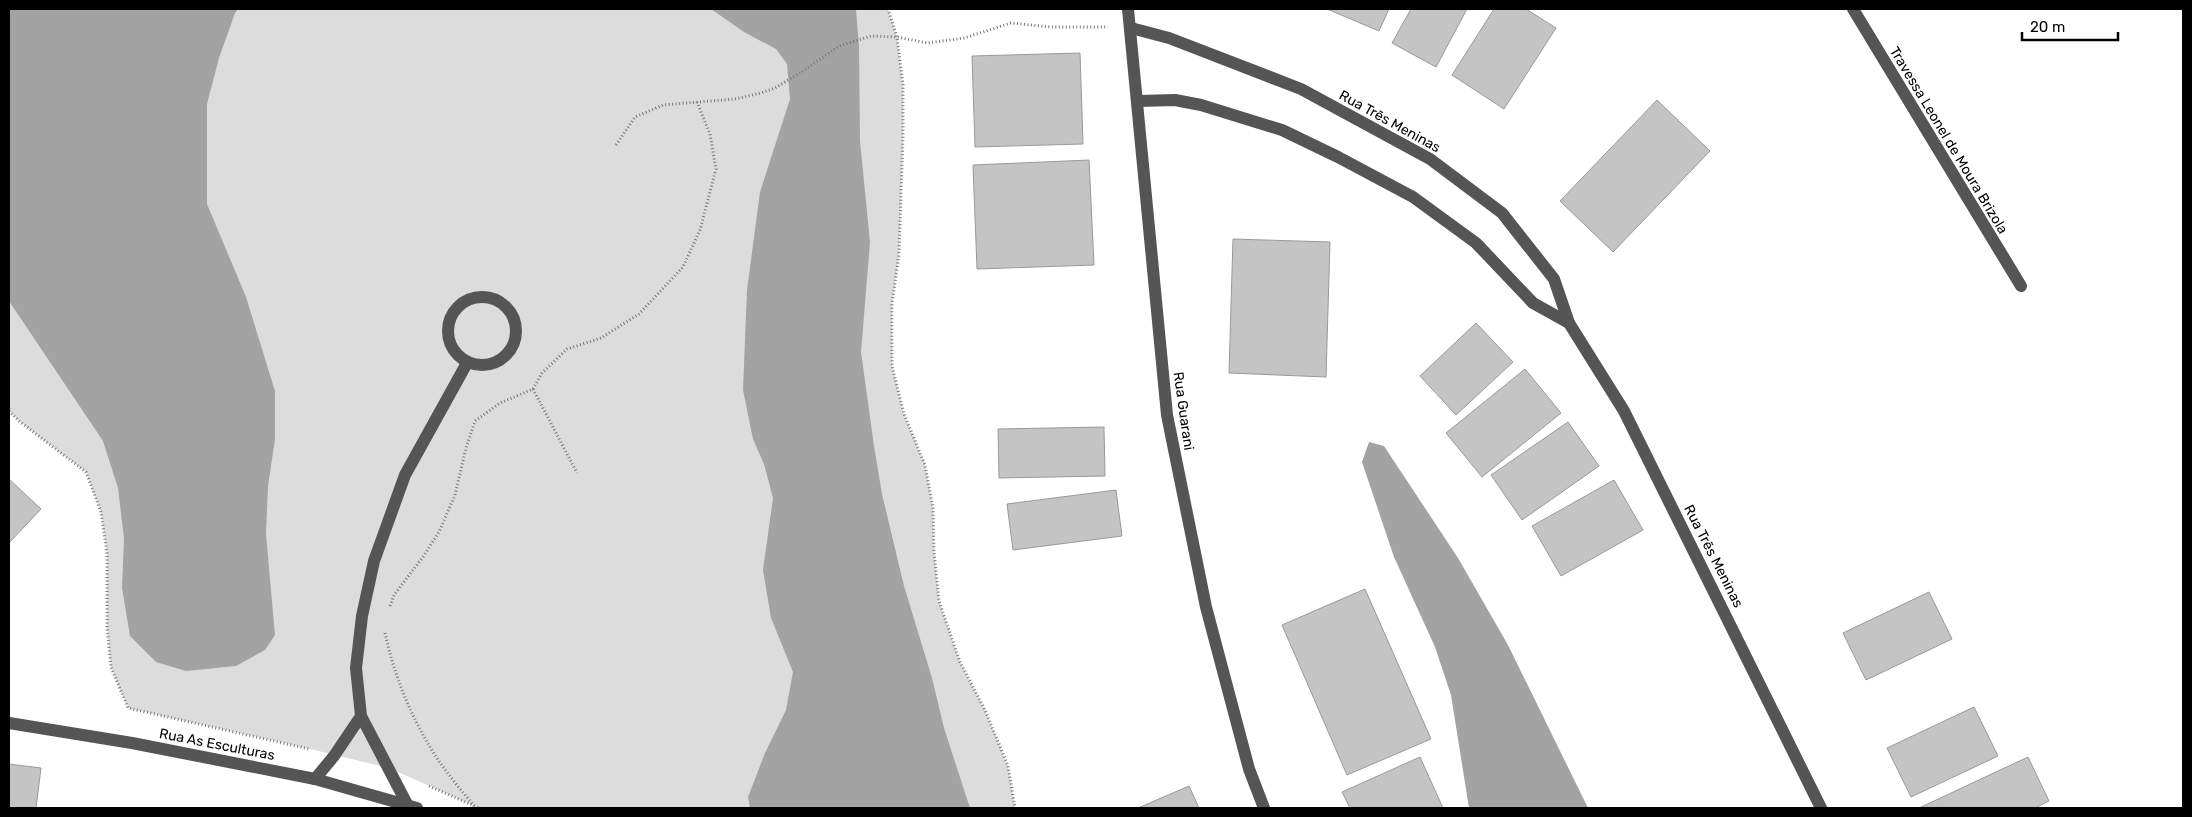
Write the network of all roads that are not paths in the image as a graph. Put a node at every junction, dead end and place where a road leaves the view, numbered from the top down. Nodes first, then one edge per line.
1 (1128, 9) edge
2 (1852, 9) edge
3 (1131, 28) junction
4 (1138, 101) junction
5 (2021, 286) dead end
6 (1569, 323) junction
7 (467, 363) junction
8 (361, 716) junction
9 (9, 723) edge
10 (314, 779) junction
11 (412, 806) edge
12 (1264, 808) edge
13 (1821, 808) edge

1 - 3 street, Rua Guarani
2 - 5 street, Travessa Leonel de Moura Brizola
3 - 4 street, Rua Guarani
3 - 6 street, Rua Trẽs Meninas
4 - 6 street, Rua Trẽs Meninas
4 - 12 street, Rua Guarani
6 - 13 street, Rua Trẽs Meninas
7 - 7 street
7 - 8 street
8 - 10 street
8 - 11 street
9 - 10 street, Rua As Esculturas
10 - 11 street, Rua As Esculturas

